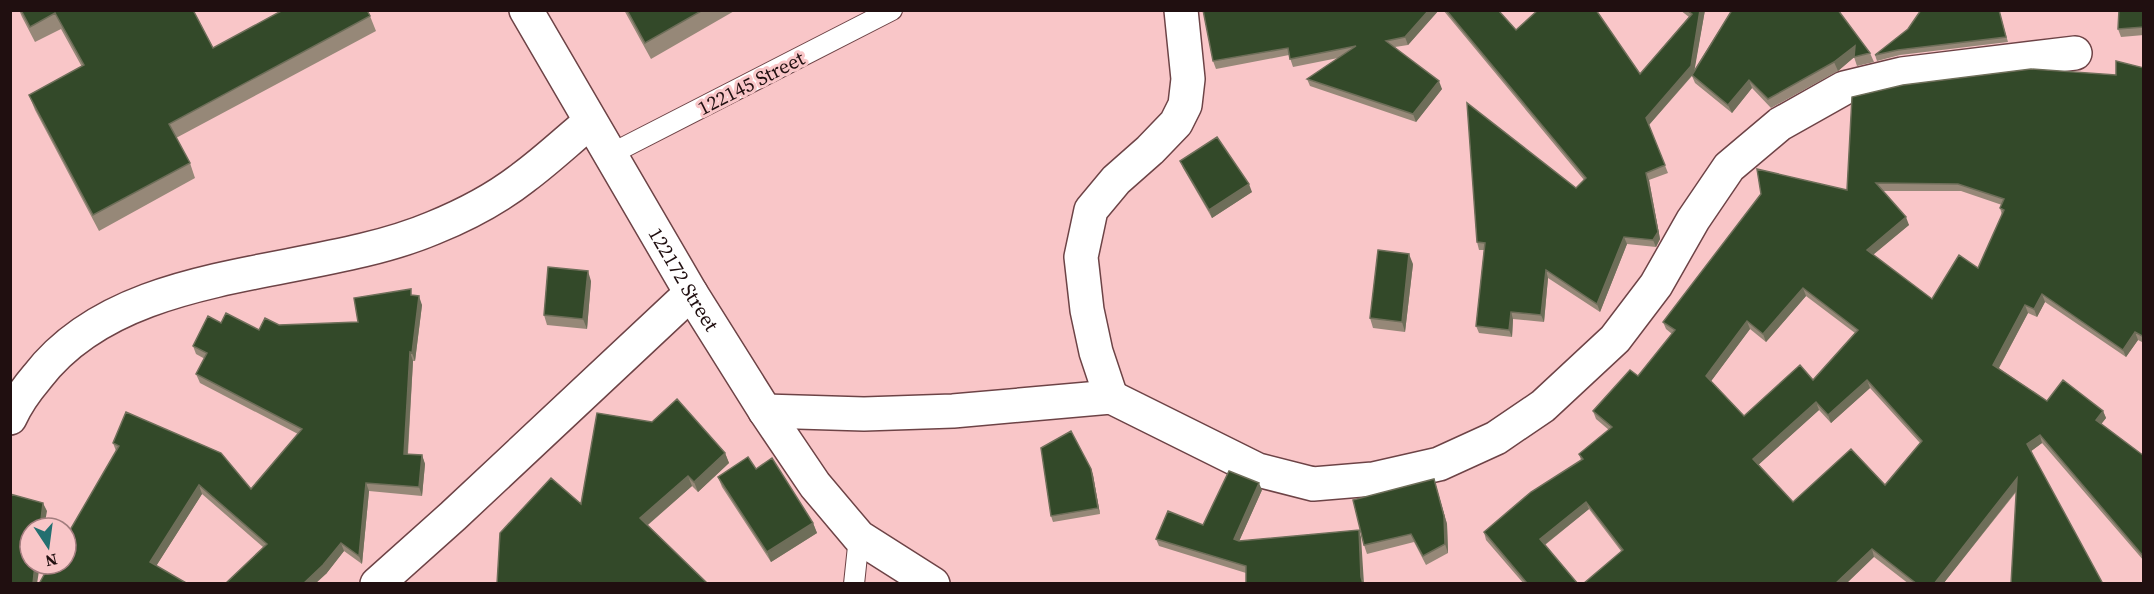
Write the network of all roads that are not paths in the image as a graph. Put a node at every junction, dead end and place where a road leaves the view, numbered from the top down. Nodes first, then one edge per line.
1 (526, 10) edge
2 (892, 10) edge
3 (1181, 10) edge
4 (2075, 53) dead end
5 (590, 122) junction
6 (609, 155) junction
7 (691, 293) junction
8 (1111, 398) junction
9 (765, 411) junction
10 (10, 418) edge
11 (859, 537) junction
12 (377, 584) edge
13 (854, 584) edge
14 (933, 584) edge

1 - 5 street, 122172 Street
2 - 6 lane, 122145 Street
3 - 8 street
4 - 8 street
5 - 6 street, 122172 Street
5 - 10 street
6 - 7 street, 122172 Street
7 - 9 street, 122172 Street
7 - 12 street
8 - 9 street
9 - 11 street, 122172 Street
11 - 13 lane
11 - 14 street, 122172 Street

